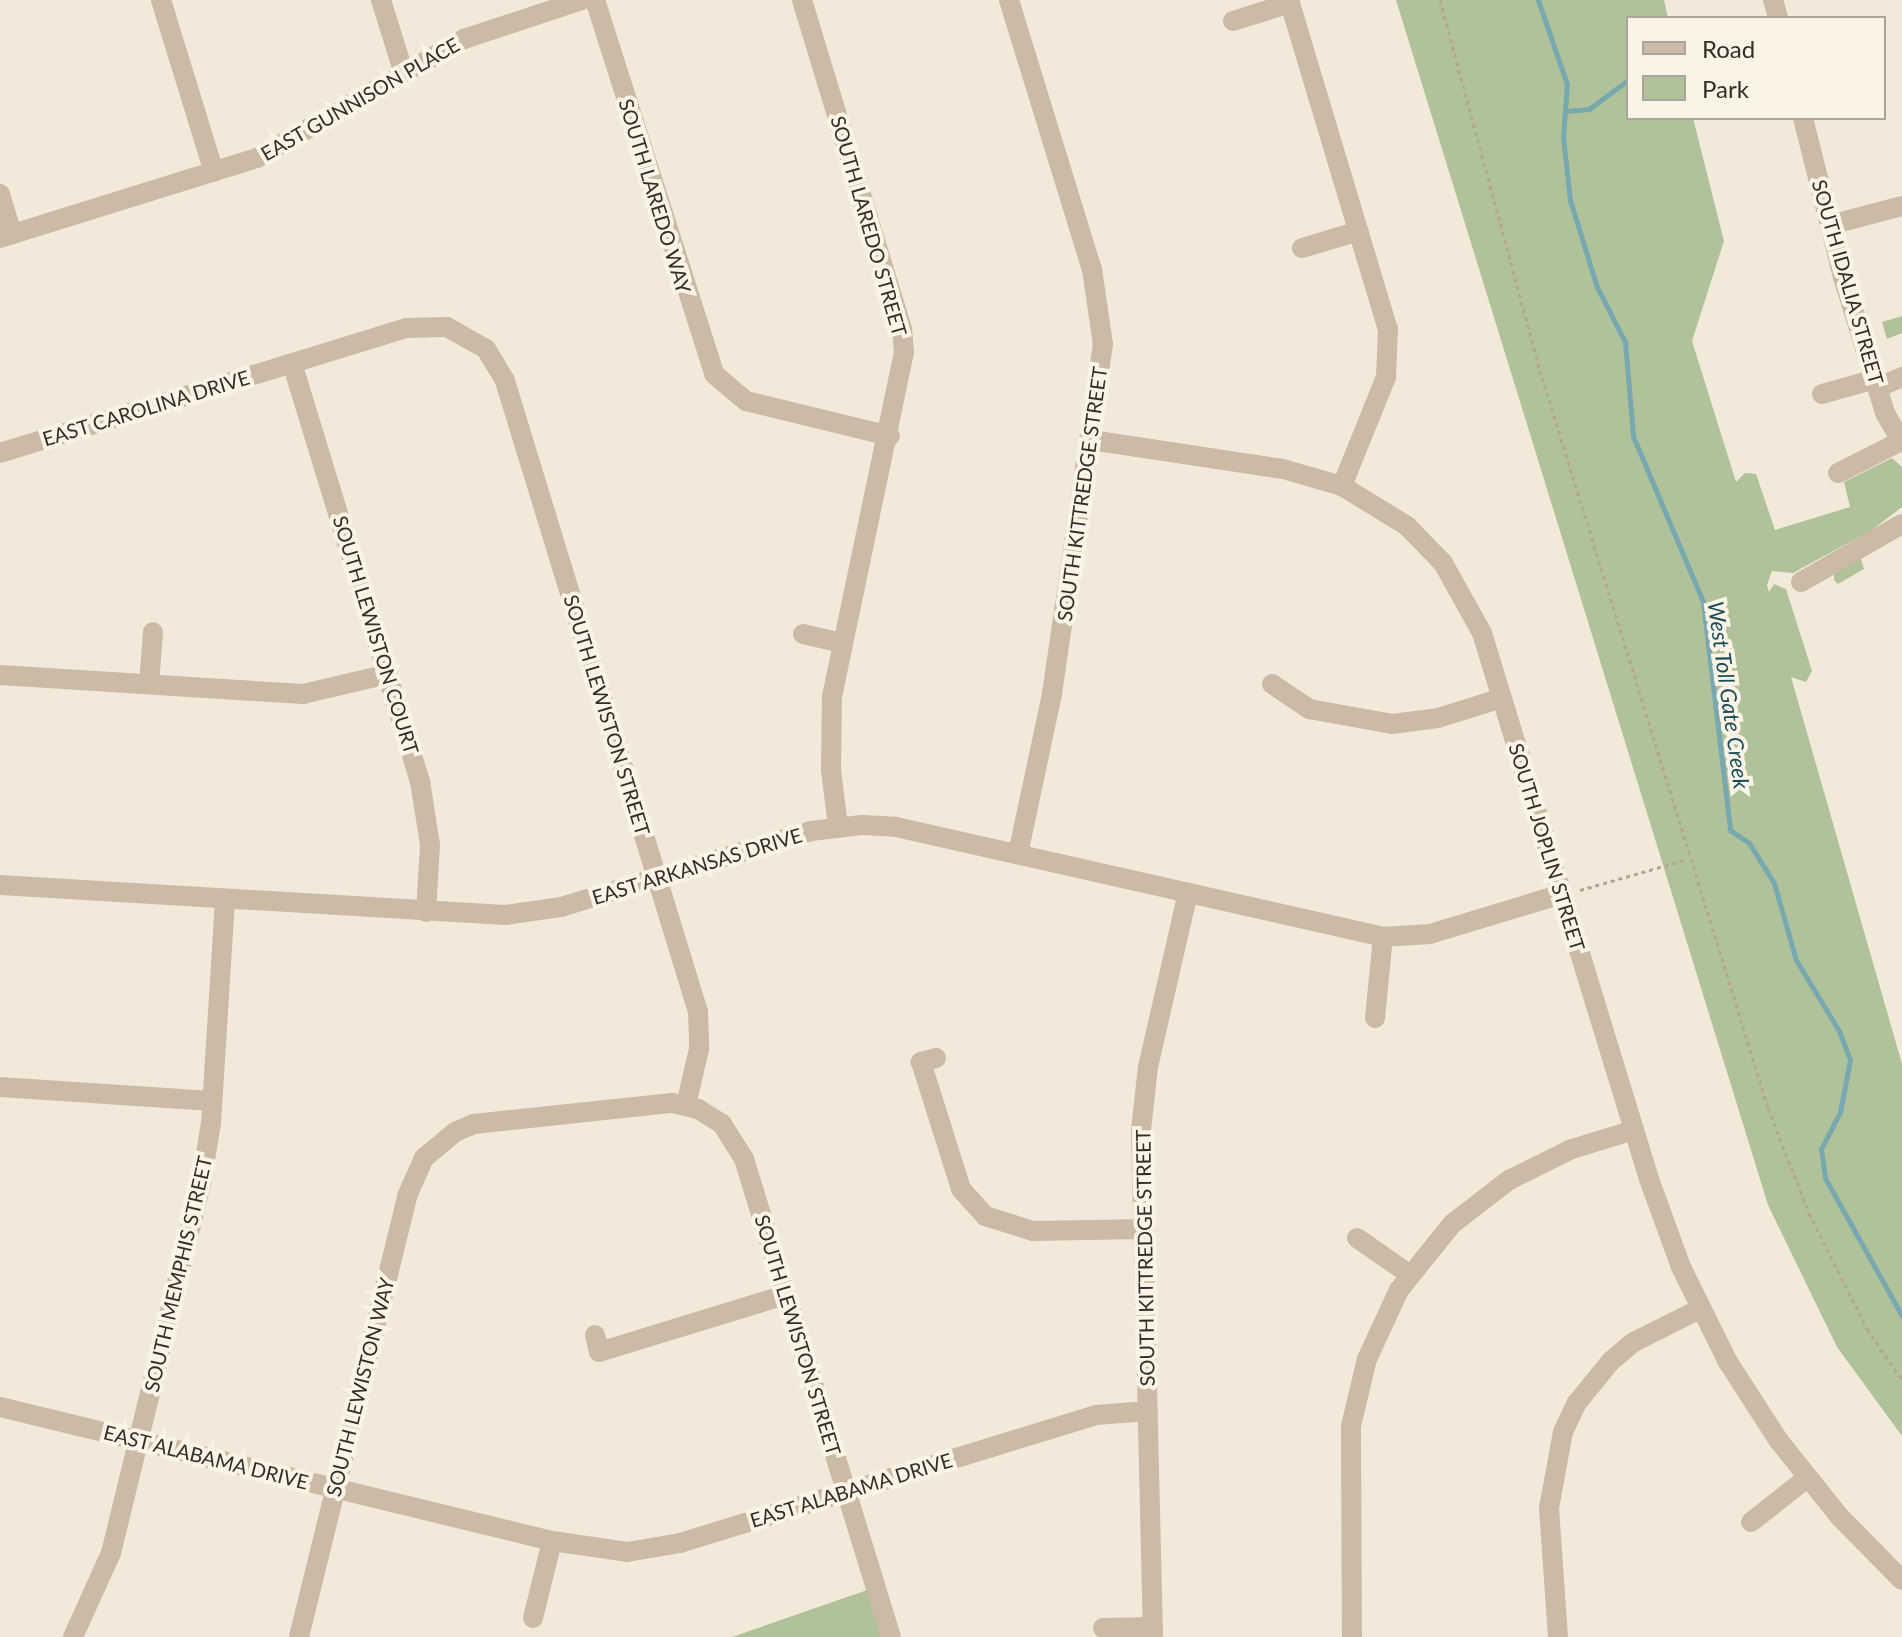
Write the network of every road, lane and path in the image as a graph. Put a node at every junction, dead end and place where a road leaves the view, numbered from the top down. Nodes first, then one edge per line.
1 (161, 0) edge
2 (381, 0) edge
3 (582, 0) edge
4 (595, 0) edge
5 (802, 0) edge
6 (1009, 0) edge
7 (1440, 0) edge
8 (1289, 2) edge
9 (1233, 21) dead end
10 (404, 74) junction
11 (1804, 120) edge
12 (214, 172) junction
13 (0, 194) edge
14 (1902, 206) edge
15 (1830, 225) junction
16 (1359, 231) junction
17 (6, 236) edge
18 (1302, 248) dead end
19 (292, 363) junction
20 (1902, 377) edge
21 (1876, 383) junction
22 (1822, 394) dead end
23 (890, 436) junction
24 (1091, 440) junction
25 (1902, 441) edge
26 (0, 453) edge
27 (1838, 473) dead end
28 (1342, 486) junction
29 (1902, 524) edge
30 (1801, 582) dead end
31 (153, 632) dead end
32 (803, 634) dead end
33 (842, 643) junction
34 (388, 674) junction
35 (0, 675) edge
36 (149, 684) junction
37 (1272, 684) dead end
38 (1502, 698) junction
39 (838, 826) junction
40 (1018, 854) junction
41 (1688, 859) junction
42 (657, 878) junction
43 (0, 885) edge
44 (1188, 893) junction
45 (1562, 894) junction
46 (225, 899) junction
47 (426, 912) junction
48 (1383, 937) junction
49 (1375, 1018) dead end
50 (936, 1058) dead end
51 (0, 1087) edge
52 (212, 1101) junction
53 (686, 1105) junction
54 (1634, 1130) junction
55 (1144, 1229) junction
56 (1357, 1238) dead end
57 (1409, 1274) junction
58 (785, 1295) junction
59 (1700, 1309) junction
60 (595, 1335) dead end
61 (1902, 1380) edge
62 (0, 1407) edge
63 (1148, 1411) junction
64 (139, 1441) junction
65 (1807, 1478) junction
66 (335, 1489) junction
67 (846, 1492) junction
68 (1751, 1522) dead end
69 (552, 1541) junction
70 (1902, 1580) edge
71 (533, 1618) dead end
72 (1103, 1628) dead end
73 (1153, 1632) edge
74 (73, 1637) edge
75 (299, 1637) edge
76 (891, 1637) edge
77 (1352, 1637) edge
78 (1558, 1637) edge

1 - 12 street
2 - 10 street
3 - 10 street, EAST GUNNISON PLACE
4 - 23 street, SOUTH LAREDO WAY
5 - 23 street, SOUTH LAREDO STREET
6 - 24 street, SOUTH KITTREDGE STREET
7 - 41 path
8 - 9 street
8 - 16 street
10 - 12 street, EAST GUNNISON PLACE
11 - 15 street, SOUTH IDALIA STREET
12 - 17 street, EAST GUNNISON PLACE
13 - 17 street
14 - 15 street
15 - 21 street, SOUTH IDALIA STREET
16 - 18 street
16 - 28 street
19 - 26 street, EAST CAROLINA DRIVE
19 - 34 street, SOUTH LEWISTON COURT
19 - 42 street, SOUTH LEWISTON STREET
20 - 21 street
21 - 22 street
21 - 25 street, SOUTH IDALIA STREET
23 - 33 street, SOUTH LAREDO STREET
24 - 28 street, SOUTH JOPLIN STREET
24 - 40 street, SOUTH KITTREDGE STREET
25 - 27 street
28 - 38 street, SOUTH JOPLIN STREET
29 - 30 street
31 - 36 street
32 - 33 street
33 - 39 street, SOUTH LAREDO STREET
34 - 36 street
34 - 47 street, SOUTH LEWISTON COURT
35 - 36 street
37 - 38 street
38 - 45 street, SOUTH JOPLIN STREET
39 - 40 street, EAST ARKANSAS DRIVE
39 - 42 street, EAST ARKANSAS DRIVE
40 - 44 street, EAST ARKANSAS DRIVE
41 - 45 path
41 - 61 path
42 - 47 street, EAST ARKANSAS DRIVE
42 - 53 street, SOUTH LEWISTON STREET
43 - 46 street, EAST ARKANSAS DRIVE
44 - 48 street, EAST ARKANSAS DRIVE
44 - 55 street, SOUTH KITTREDGE STREET
45 - 48 street, EAST ARKANSAS DRIVE
45 - 54 street, SOUTH JOPLIN STREET
46 - 47 street, EAST ARKANSAS DRIVE
46 - 52 street, SOUTH MEMPHIS STREET
48 - 49 street
50 - 55 street
51 - 52 street
52 - 64 street, SOUTH MEMPHIS STREET
53 - 58 street, SOUTH LEWISTON STREET
53 - 66 street, SOUTH LEWISTON WAY
54 - 57 street
54 - 59 street, SOUTH JOPLIN STREET
55 - 63 street, SOUTH KITTREDGE STREET
56 - 57 street
57 - 77 street
58 - 60 street
58 - 67 street, SOUTH LEWISTON STREET
59 - 65 street, SOUTH JOPLIN STREET
59 - 78 street
62 - 64 street, EAST ALABAMA DRIVE
63 - 67 street, EAST ALABAMA DRIVE
63 - 73 street, SOUTH KITTREDGE STREET
64 - 66 street, EAST ALABAMA DRIVE
64 - 74 street, SOUTH MEMPHIS STREET
65 - 68 street
65 - 70 street, SOUTH JOPLIN STREET
66 - 69 street, EAST ALABAMA DRIVE
66 - 75 street, SOUTH LEWISTON WAY
67 - 69 street, EAST ALABAMA DRIVE
67 - 76 street, SOUTH LEWISTON STREET
69 - 71 street
72 - 73 street, SOUTH KITTREDGE STREET

